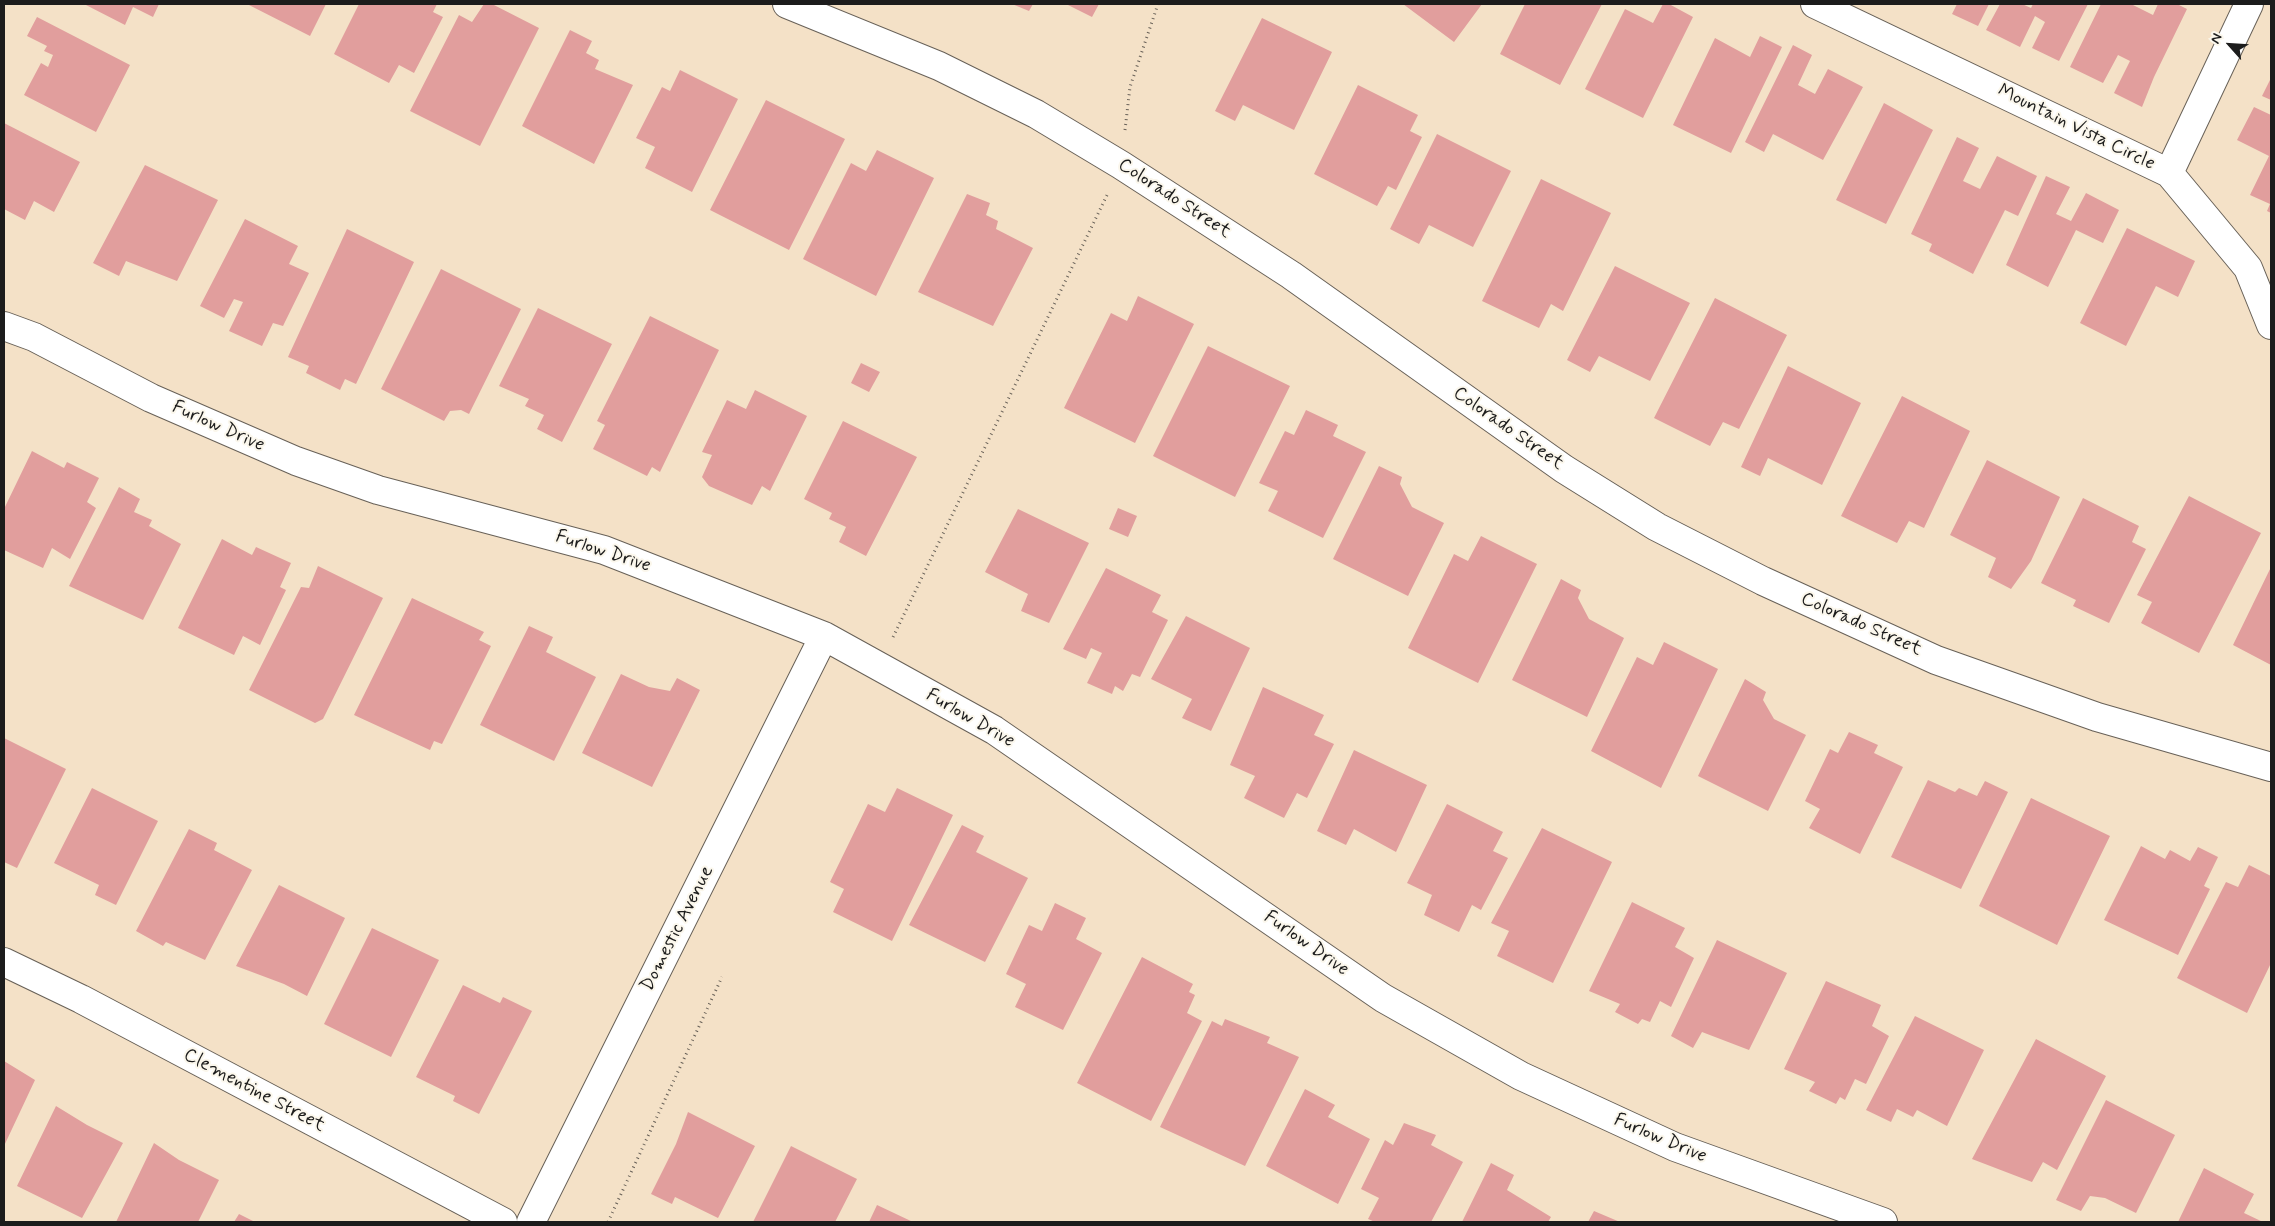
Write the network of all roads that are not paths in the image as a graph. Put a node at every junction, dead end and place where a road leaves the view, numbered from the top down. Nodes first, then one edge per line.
1 (787, 4) edge
2 (1815, 4) edge
3 (2249, 4) edge
4 (2169, 173) junction
5 (2271, 325) edge
6 (4, 326) edge
7 (824, 636) junction
8 (2271, 767) edge
9 (4, 962) edge
10 (503, 1222) edge
11 (531, 1222) edge
12 (1882, 1222) edge

1 - 8 street, Colorado Street
2 - 4 street, Mountain Vista Circle
3 - 4 street
4 - 5 street, Mountain Vista Circle
6 - 7 street, Furlow Drive
7 - 11 street, Domestic Avenue
7 - 12 street, Furlow Drive
9 - 10 street, Clementine Street

